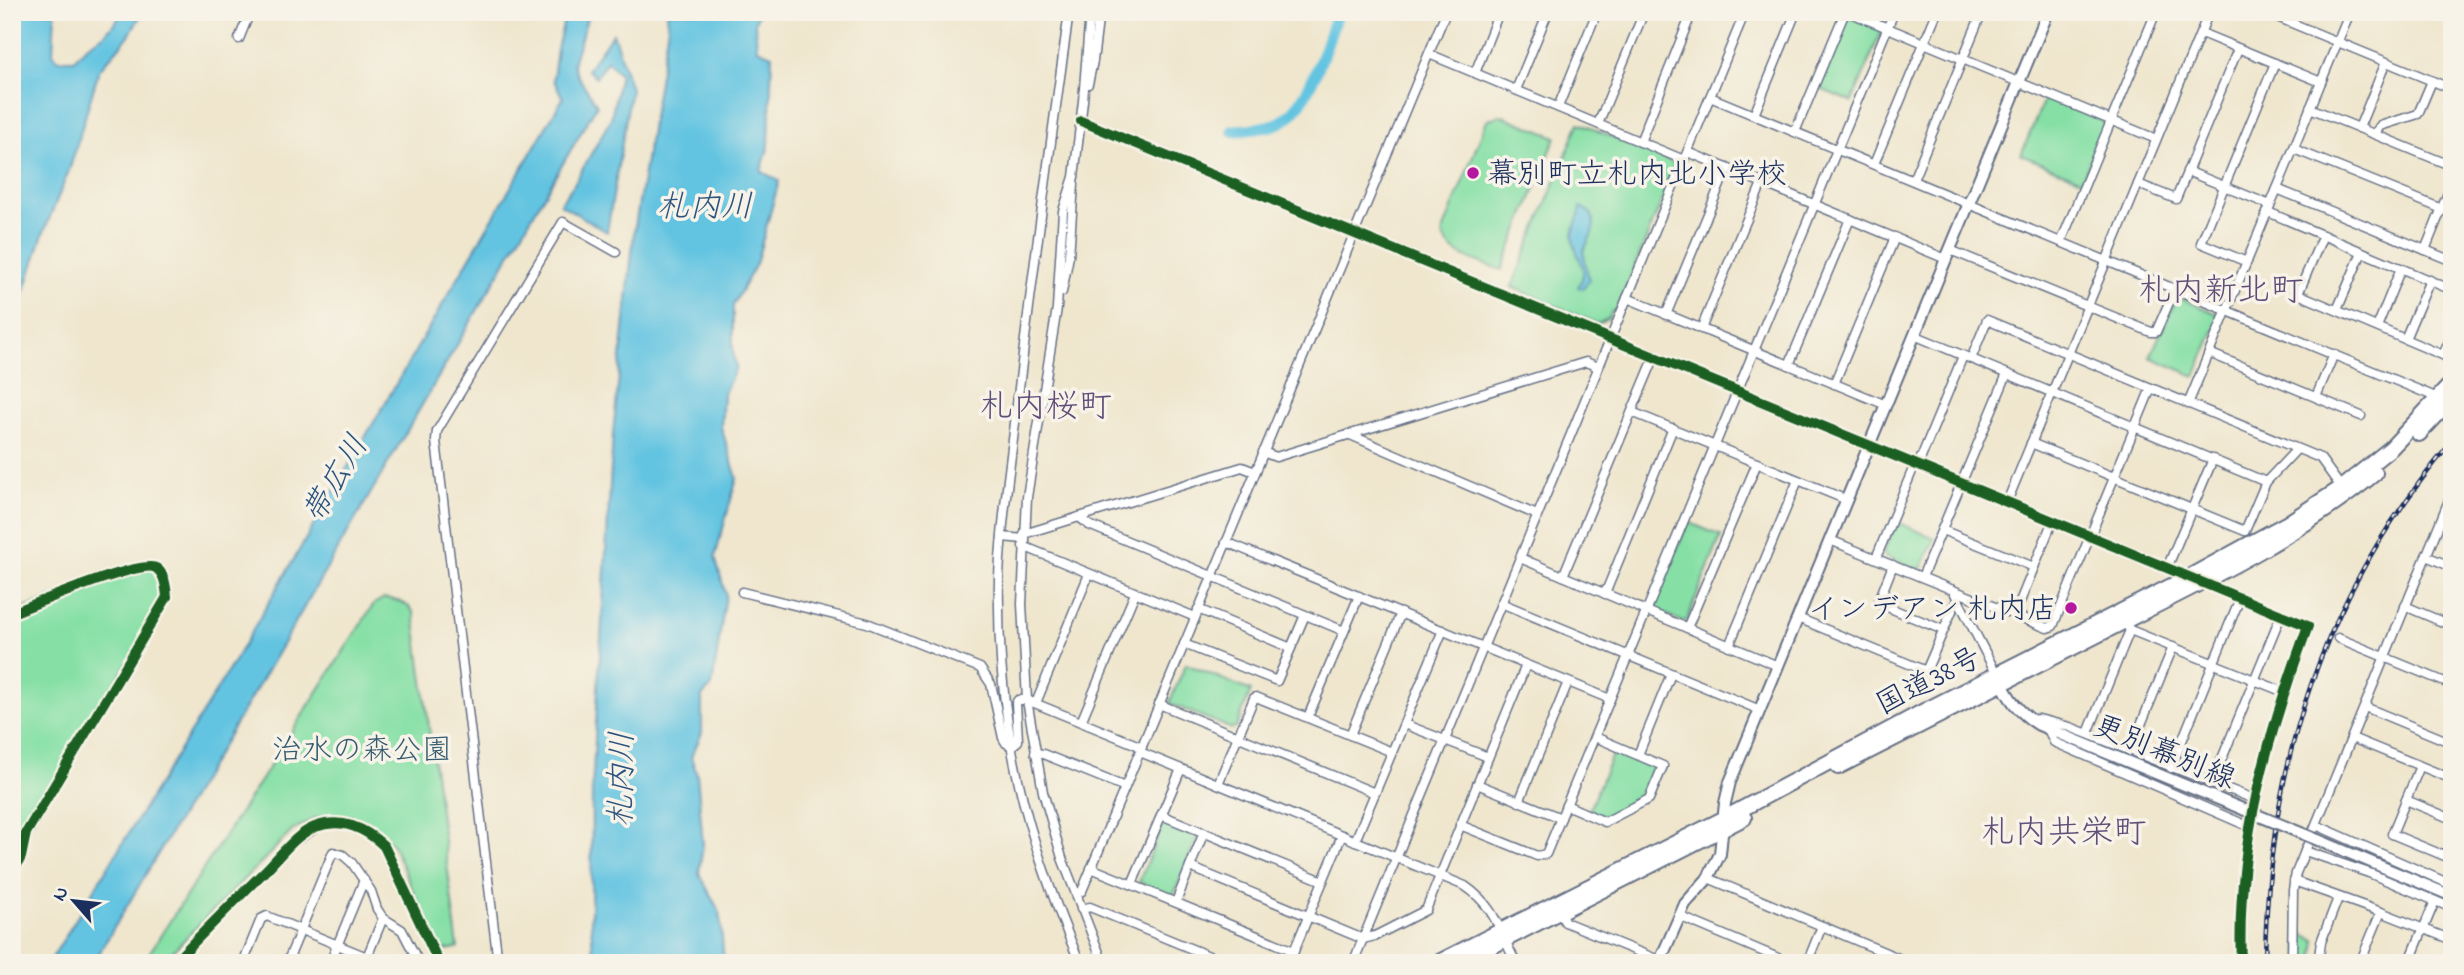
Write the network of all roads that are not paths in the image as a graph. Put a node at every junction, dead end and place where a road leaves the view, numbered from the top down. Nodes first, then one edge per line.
1 (250, 12) edge
2 (1069, 12) edge
3 (1090, 12) edge
4 (1099, 12) edge
5 (1446, 12) edge
6 (1499, 12) edge
7 (1548, 12) edge
8 (1597, 12) edge
9 (1644, 12) edge
10 (1692, 12) edge
11 (1796, 12) edge
12 (1847, 12) edge
13 (1894, 12) edge
14 (1937, 12) edge
15 (1982, 12) edge
16 (2048, 12) edge
17 (2156, 12) edge
18 (2209, 12) edge
19 (2265, 12) edge
20 (2350, 12) edge
21 (1742, 13) edge
22 (1888, 28) junction
23 (2200, 33) junction
24 (239, 39) dead end
25 (2338, 42) junction
26 (1924, 44) junction
27 (2238, 48) junction
28 (1429, 54) junction
29 (1963, 59) junction
30 (2386, 62) junction
31 (2275, 63) junction
32 (1475, 73) junction
33 (2432, 81) junction
34 (2019, 82) junction
35 (2321, 82) junction
36 (2452, 89) edge
37 (1516, 90) junction
38 (1710, 97) junction
39 (1083, 101) junction
40 (1558, 107) junction
41 (2310, 108) junction
42 (1754, 115) junction
43 (1081, 121) junction
44 (2111, 121) junction
45 (1598, 124) junction
46 (2359, 128) junction
47 (1795, 132) junction
48 (2375, 134) junction
49 (2156, 139) junction
50 (1640, 142) junction
51 (1837, 149) junction
52 (2294, 149) junction
53 (1686, 156) junction
54 (1874, 164) junction
55 (2452, 166) edge
56 (1727, 168) junction
57 (2187, 172) junction
58 (1913, 180) junction
59 (1762, 183) junction
60 (2452, 183) edge
61 (2138, 184) junction
62 (2223, 186) junction
63 (2277, 188) junction
64 (1815, 204) junction
65 (1969, 204) junction
66 (2269, 209) junction
67 (2441, 209) junction
68 (2452, 213) edge
69 (1850, 219) junction
70 (1354, 233) junction
71 (2323, 235) junction
72 (1895, 237) junction
73 (2061, 242) junction
74 (2425, 250) junction
75 (2362, 252) junction
76 (616, 253) dead end
77 (1948, 254) junction
78 (2106, 261) junction
79 (2452, 261) edge
80 (2247, 262) junction
81 (2401, 268) junction
82 (2430, 280) junction
83 (2175, 289) junction
84 (2452, 290) edge
85 (1627, 299) junction
86 (2088, 306) junction
87 (2227, 310) junction
88 (2337, 310) junction
89 (1666, 314) junction
90 (2377, 327) junction
91 (1701, 329) junction
92 (1914, 335) junction
93 (2452, 335) edge
94 (1610, 338) junction
95 (2405, 339) junction
96 (1754, 351) junction
97 (2209, 353) junction
98 (2068, 354) junction
99 (2334, 355) junction
100 (1655, 356) junction
101 (1967, 357) junction
102 (2447, 357) edge
103 (1789, 365) junction
104 (1598, 367) junction
105 (2007, 374) junction
106 (2452, 383) edge
107 (1834, 384) junction
108 (2151, 388) junction
109 (1737, 391) junction
110 (2052, 393) junction
111 (2316, 397) junction
112 (2446, 401) edge
113 (2188, 404) junction
114 (1886, 405) junction
115 (1632, 412) junction
116 (2361, 416) dead end
117 (2135, 426) junction
118 (1673, 428) junction
119 (1348, 434) junction
120 (2031, 443) junction
121 (1870, 444) junction
122 (1715, 446) junction
123 (2297, 449) junction
124 (1263, 452) junction
125 (2213, 459) junction
126 (1757, 463) junction
127 (1916, 464) junction
128 (1255, 472) junction
129 (2114, 477) junction
130 (1798, 480) junction
131 (2266, 482) junction
132 (1962, 484) junction
133 (2344, 492) junction
134 (2452, 493) edge
135 (1847, 500) junction
136 (2007, 502) junction
137 (2192, 509) junction
138 (1537, 515) junction
139 (1079, 517) junction
140 (2053, 520) junction
141 (2441, 520) junction
142 (2452, 524) edge
143 (1942, 530) junction
144 (2090, 536) junction
145 (1002, 537) junction
146 (1024, 540) junction
147 (1830, 540) junction
148 (1226, 542) junction
149 (2426, 556) junction
150 (1520, 558) junction
151 (1876, 558) junction
152 (1893, 565) junction
153 (2034, 567) junction
154 (2452, 567) edge
155 (2167, 568) junction
156 (1089, 574) junction
157 (1212, 576) junction
158 (1563, 576) junction
159 (1923, 577) junction
160 (2196, 579) junction
161 (742, 592) dead end
162 (1135, 593) junction
163 (1605, 594) junction
164 (1956, 594) junction
165 (1359, 596) junction
166 (2240, 598) junction
167 (1501, 603) junction
168 (2405, 606) junction
169 (1646, 611) junction
170 (1196, 613) junction
171 (1401, 613) junction
172 (2015, 614) junction
173 (1306, 615) junction
174 (2281, 615) junction
175 (1798, 618) junction
176 (2124, 621) junction
177 (2452, 626) edge
178 (1687, 628) junction
179 (1443, 630) junction
180 (1943, 630) junction
181 (1345, 631) junction
182 (2338, 638) dead end
183 (1184, 643) junction
184 (1729, 646) junction
185 (1483, 647) junction
186 (2173, 647) junction
187 (1291, 648) junction
188 (1628, 656) junction
189 (2384, 658) junction
190 (2213, 663) junction
191 (1525, 665) junction
192 (1778, 666) junction
193 (1671, 674) junction
194 (2000, 680) junction
195 (2255, 680) junction
196 (1568, 682) junction
197 (2452, 685) edge
198 (2284, 692) junction
199 (1610, 699) junction
200 (1027, 700) junction
201 (1036, 703) junction
202 (1159, 704) junction
203 (2365, 706) junction
204 (1760, 710) junction
205 (1308, 718) junction
206 (2030, 720) junction
207 (1081, 722) junction
208 (1404, 724) junction
209 (2048, 729) junction
210 (2088, 733) junction
211 (1350, 735) junction
212 (1237, 736) junction
213 (1595, 737) junction
214 (2352, 738) junction
215 (1445, 741) junction
216 (2452, 743) edge
217 (1012, 746) junction
218 (1141, 750) junction
219 (2130, 751) junction
220 (1392, 752) junction
221 (1035, 753) junction
222 (1638, 755) junction
223 (1488, 758) junction
224 (2420, 766) junction
225 (2171, 768) junction
226 (1181, 769) junction
227 (2451, 777) edge
228 (2213, 782) junction
229 (1218, 784) junction
230 (1477, 784) junction
231 (1125, 788) junction
232 (1375, 793) junction
233 (2254, 799) junction
234 (2406, 800) junction
235 (1520, 802) junction
236 (1566, 805) junction
237 (1161, 815) junction
238 (1561, 818) junction
239 (2452, 819) edge
240 (1724, 823) junction
241 (1461, 825) junction
242 (2316, 825) junction
243 (2249, 827) junction
244 (1204, 832) junction
245 (1342, 835) junction
246 (1355, 841) junction
247 (288, 848) dead end
248 (2305, 851) junction
249 (1396, 858) junction
250 (2452, 859) edge
251 (1190, 867) junction
252 (1091, 868) junction
253 (1440, 876) junction
254 (1708, 878) junction
255 (364, 880) junction
256 (1323, 881) junction
257 (2294, 881) junction
258 (1132, 884) junction
259 (2451, 886) edge
260 (1076, 894) junction
261 (2338, 898) junction
262 (2435, 901) junction
263 (1176, 902) junction
264 (1557, 907) junction
265 (2452, 908) edge
266 (1081, 909) junction
267 (2381, 912) junction
268 (1308, 916) junction
269 (1679, 916) junction
270 (383, 918) junction
271 (1822, 926) junction
272 (2423, 929) junction
273 (300, 930) junction
274 (1502, 935) junction
275 (1363, 939) junction
276 (2452, 940) edge
277 (338, 945) junction
278 (1294, 951) junction
279 (1512, 961) edge
280 (1662, 962) edge
281 (243, 963) edge
282 (287, 963) edge
283 (330, 963) edge
284 (419, 963) edge
285 (439, 963) edge
286 (498, 963) edge
287 (1080, 963) edge
288 (1103, 963) edge
289 (1226, 963) edge
290 (1289, 963) edge
291 (1353, 963) edge
292 (1437, 963) edge
293 (1459, 963) edge
294 (1790, 963) edge
295 (1807, 963) edge
296 (1910, 963) edge
297 (2241, 963) edge
298 (2292, 963) edge
299 (2318, 963) edge
300 (2360, 963) edge
301 (2409, 963) edge

1 - 24 street
2 - 145 street
3 - 39 street
4 - 39 street
5 - 28 street
6 - 32 street
7 - 37 street
8 - 40 street
9 - 45 street
10 - 50 street
11 - 42 street
12 - 22 street
12 - 47 street
13 - 22 street
14 - 26 street
15 - 29 street
16 - 34 street
17 - 44 street
18 - 23 street
19 - 25 street
20 - 25 street
21 - 38 street
22 - 26 street
22 - 51 street
23 - 27 street
23 - 49 street
25 - 30 street
25 - 35 street
26 - 29 street
26 - 54 street
27 - 31 street
27 - 57 street
28 - 32 street
28 - 70 street
29 - 34 street
29 - 58 street
30 - 33 street
30 - 46 street
31 - 35 street
31 - 62 street
32 - 37 street
33 - 36 street
33 - 48 street
34 - 44 street
34 - 65 street
35 - 41 street
37 - 40 street
38 - 42 street
38 - 53 street
39 - 43 street
40 - 45 street
41 - 46 street
41 - 52 street
42 - 47 street
43 - 70 street
43 - 146 street
44 - 49 street
44 - 73 street
45 - 50 street
46 - 48 street
47 - 51 street
48 - 55 street
49 - 61 street
50 - 53 street
51 - 54 street
51 - 64 street
52 - 63 street
52 - 67 street
53 - 56 street
53 - 85 street
54 - 58 street
56 - 59 street
56 - 89 street
57 - 61 street
57 - 62 street
58 - 65 street
59 - 64 street
59 - 91 street
60 - 67 street
61 - 78 street
62 - 66 street
62 - 80 street
63 - 66 street
63 - 74 street
64 - 69 street
64 - 96 street
65 - 73 street
65 - 77 street
66 - 71 street
66 - 80 street
67 - 68 street
67 - 74 street
69 - 72 street
69 - 103 street
70 - 94 street
70 - 124 street
71 - 75 street
71 - 88 street
72 - 77 street
72 - 107 street
73 - 78 street
74 - 79 street
75 - 81 street
75 - 88 street
76 - 286 street
77 - 86 street
77 - 92 street
78 - 83 street
78 - 86 street
80 - 87 street
81 - 82 street
81 - 90 street
82 - 84 street
82 - 95 street
83 - 86 street
83 - 87 street
85 - 89 street
85 - 94 street
86 - 98 street
87 - 97 street
87 - 99 street
88 - 90 street
89 - 91 street
90 - 95 street
91 - 96 street
92 - 101 street
92 - 114 street
93 - 102 street
94 - 100 street
94 - 104 street
95 - 102 street
96 - 103 street
96 - 109 street
97 - 111 street
97 - 113 street
98 - 101 street
98 - 108 street
98 - 110 street
99 - 111 street
99 - 112 street
100 - 109 street
100 - 115 street
101 - 105 street
101 - 127 street
103 - 107 street
104 - 119 street
104 - 138 street
105 - 110 street
105 - 132 street
106 - 112 highway, 国道38号
107 - 114 street
108 - 113 street
108 - 117 street
109 - 121 street
109 - 122 street
110 - 117 street
110 - 120 street
111 - 116 street
112 - 133 highway, 国道38号
113 - 123 street
114 - 121 street
115 - 118 street
115 - 158 street
117 - 125 street
117 - 129 street
118 - 122 street
118 - 163 street
119 - 124 street
119 - 138 street
120 - 129 street
120 - 136 street
121 - 127 street
121 - 135 street
122 - 126 street
122 - 169 street
123 - 131 street
123 - 133 street
124 - 128 street
125 - 131 street
125 - 137 street
126 - 130 street
126 - 178 street
127 - 132 street
127 - 151 street
128 - 139 street
128 - 148 street
129 - 137 street
129 - 144 street
130 - 135 street
130 - 184 street
131 - 137 street
132 - 136 street
132 - 143 street
133 - 160 highway, 国道38号
134 - 141 street
135 - 147 street
136 - 140 street
137 - 155 street
138 - 150 street
139 - 146 street
139 - 157 street
140 - 144 street
140 - 153 street
141 - 142 street
141 - 149 street
143 - 153 street
143 - 159 street
144 - 155 street
144 - 172 street
145 - 146 street
145 - 217 street
146 - 156 street
146 - 200 street
147 - 151 street
147 - 175 street
148 - 157 street
148 - 165 street
149 - 154 street
149 - 168 street
150 - 158 street
150 - 167 street
151 - 152 street
152 - 159 street
152 - 180 street
153 - 172 street
155 - 160 street
156 - 162 street
156 - 201 street
157 - 170 street
157 - 173 street
158 - 163 street
159 - 164 street
160 - 166 street
160 - 176 highway, 国道38号
161 - 217 street
162 - 170 street
162 - 207 street
163 - 169 street
164 - 172 street
164 - 180 street
164 - 194 street
165 - 171 street
165 - 181 street
166 - 174 street
166 - 190 street
167 - 185 street
167 - 188 street
168 - 177 street
168 - 189 street
169 - 178 street
169 - 188 street
170 - 183 street
170 - 187 street
171 - 179 street
171 - 211 street
173 - 181 street
173 - 187 street
174 - 195 street
174 - 198 street
175 - 180 street
175 - 192 street
176 - 186 street
176 - 194 highway, 国道38号
176 - 210 street
178 - 184 street
179 - 185 street
179 - 208 street
181 - 205 street
182 - 189 street
183 - 187 street
183 - 202 street
184 - 192 street
185 - 191 street
185 - 215 street
186 - 190 street
186 - 219 street
188 - 193 street
188 - 199 street
189 - 197 street
189 - 203 street
190 - 195 street
190 - 225 street
191 - 196 street
191 - 223 street
192 - 204 street
193 - 204 street
193 - 222 street
194 - 206 street, 更別幕別線
194 - 240 highway, 国道38号
195 - 198 street
195 - 228 street
196 - 199 street
196 - 235 street
198 - 233 street
199 - 213 street
200 - 201 street
200 - 217 street
200 - 221 street
201 - 207 street
202 - 212 street
202 - 218 street
203 - 214 street
203 - 216 street
204 - 240 street
205 - 211 street
205 - 212 street
206 - 209 street, 更別幕別線
206 - 210 street
207 - 218 street
208 - 215 street
208 - 220 street
209 - 243 street
209 - 259 street, 更別幕別線, bridge
210 - 219 street
211 - 220 street
212 - 229 street
212 - 232 street
213 - 222 street
213 - 236 street
214 - 224 street
214 - 242 street
215 - 223 street
215 - 249 street
217 - 287 street
218 - 226 street
218 - 231 street
219 - 225 street
220 - 232 street
221 - 231 street
221 - 260 street
222 - 236 street
223 - 230 street
224 - 227 street
224 - 234 street
225 - 228 street
226 - 229 street
226 - 237 street
228 - 233 street
229 - 245 street
230 - 235 street
230 - 241 street
231 - 252 street
232 - 246 street
233 - 243 street
234 - 239 street
234 - 250 street
235 - 238 street
236 - 238 street
237 - 244 street
237 - 258 street
238 - 241 street
240 - 254 street
240 - 264 highway, 国道38号
241 - 253 street
242 - 248 street
242 - 259 street
243 - 297 street
244 - 251 street
244 - 256 street
245 - 246 street
245 - 256 street
246 - 249 street
247 - 285 street
248 - 257 street
248 - 262 street
249 - 253 street
249 - 275 street
251 - 263 street
251 - 268 street
252 - 258 street
252 - 260 street
253 - 274 street
253 - 275 street
254 - 269 street
254 - 271 street
255 - 270 street
255 - 273 street
255 - 277 street
256 - 268 street
257 - 261 street
257 - 298 street
258 - 263 street
260 - 266 street
261 - 267 street
261 - 299 street
262 - 265 street
262 - 272 street
263 - 278 street
264 - 274 highway, 国道38号
264 - 280 street
266 - 288 street
266 - 289 street
267 - 272 street
267 - 300 street
268 - 275 street
268 - 278 street
269 - 280 street
269 - 294 street
270 - 277 street
270 - 284 street
271 - 295 street
271 - 296 street
272 - 276 street
272 - 301 street
273 - 277 street
273 - 281 street
273 - 282 street
274 - 279 street
274 - 292 highway, 国道38号
274 - 293 highway, 国道38号
275 - 291 street
277 - 283 street
278 - 290 street

